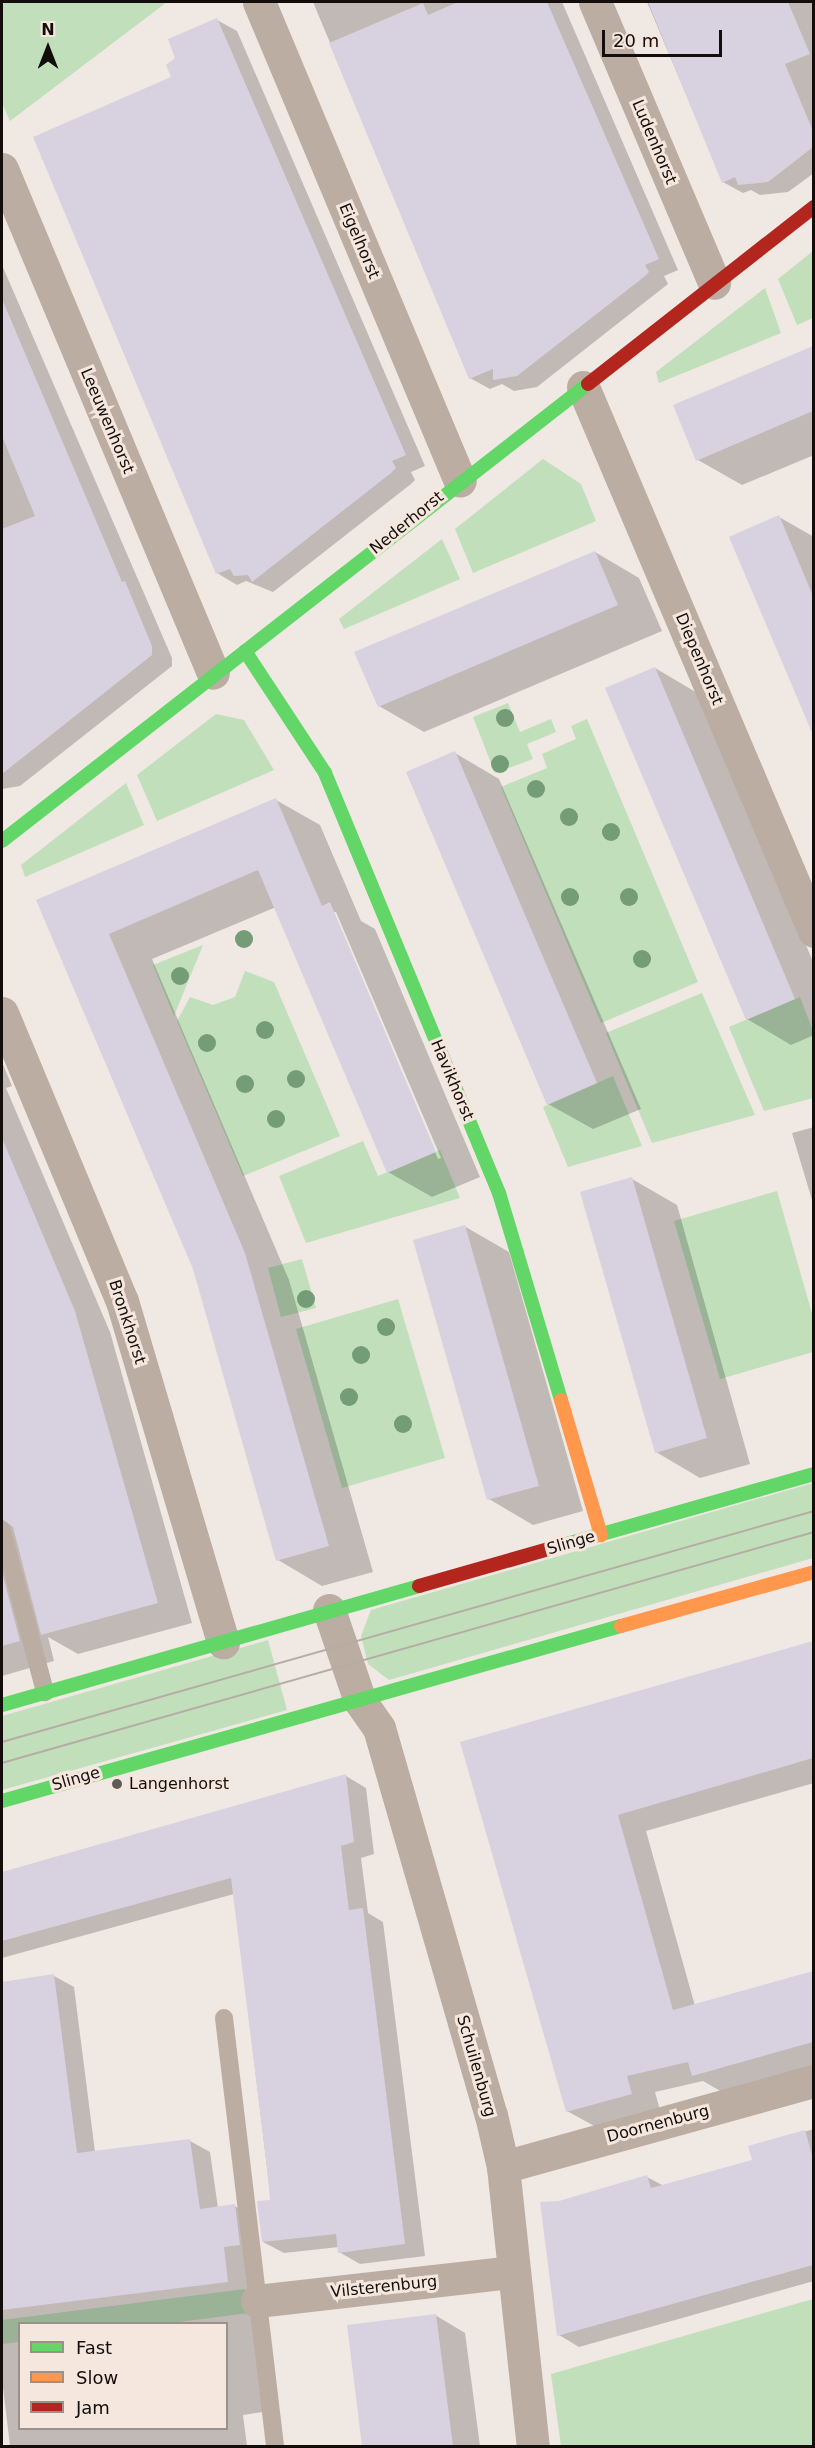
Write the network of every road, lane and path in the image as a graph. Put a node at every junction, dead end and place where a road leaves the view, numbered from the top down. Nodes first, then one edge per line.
1 (259, 2) edge
2 (595, 2) edge
3 (2, 169) edge
4 (813, 207) edge
5 (714, 284) junction
6 (583, 387) junction
7 (460, 481) junction
8 (245, 651) junction
9 (213, 673) junction
10 (2, 841) edge
11 (813, 931) edge
12 (2, 1013) edge
13 (813, 1474) edge
14 (2, 1530) edge
15 (601, 1535) junction
16 (813, 1572) edge
17 (329, 1610) junction
18 (223, 1642) junction
19 (45, 1692) junction
20 (360, 1701) junction
21 (2, 1705) edge
22 (2, 1801) edge
23 (224, 2018) dead end
24 (813, 2081) edge
25 (502, 2167) junction
26 (511, 2272) junction
27 (257, 2301) junction
28 (275, 2446) edge
29 (532, 2446) edge

1 - 7 street, Eigelhorst
2 - 5 street, Ludenhorst
3 - 9 street, Leeuwenhorst
4 - 5 street, Nederhorst
5 - 6 street, Nederhorst
6 - 7 street, Nederhorst
6 - 11 street, Diepenhorst
7 - 8 street, Nederhorst
8 - 9 street, Nederhorst
8 - 15 street, Havikhorst
9 - 10 street, Nederhorst
12 - 18 street, Bronkhorst
13 - 15 street, Slinge
14 - 19 lane
15 - 17 street, Slinge
16 - 20 street, Slinge
17 - 18 street, Slinge
17 - 20 street
18 - 19 street, Slinge
19 - 21 street, Slinge
20 - 22 street, Slinge
20 - 25 street, Schuilenburg
23 - 27 lane
24 - 25 street, Doornenburg
25 - 26 street, Schuilenburg
26 - 27 street, Vilsterenburg
26 - 29 street, Schuilenburg
27 - 28 lane

